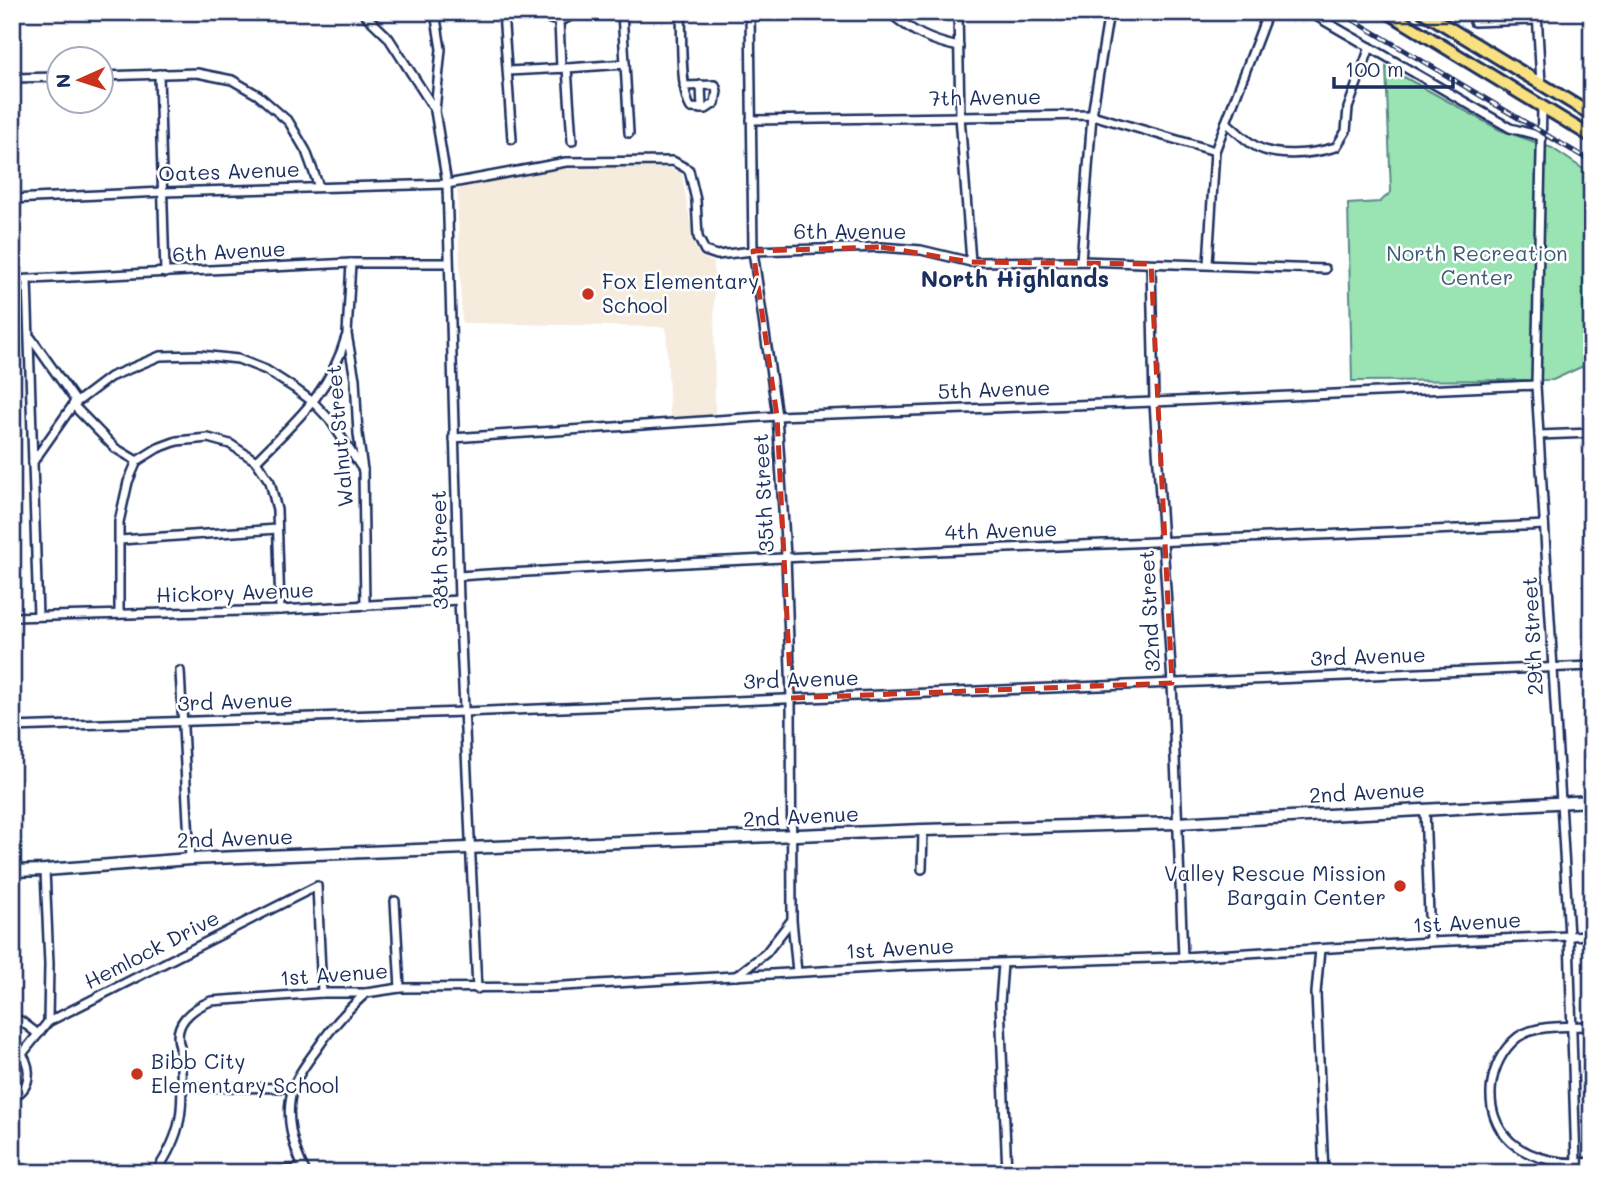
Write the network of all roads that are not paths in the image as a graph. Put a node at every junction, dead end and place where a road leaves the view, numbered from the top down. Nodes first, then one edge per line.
1 (362, 12) edge
2 (435, 12) edge
3 (503, 12) edge
4 (540, 12) edge
5 (575, 12) edge
6 (622, 12) edge
7 (681, 12) edge
8 (750, 12) edge
9 (889, 12) edge
10 (958, 12) edge
11 (1109, 12) edge
12 (1268, 12) edge
13 (1309, 12) edge
14 (1387, 12) edge
15 (1423, 12) edge
16 (1537, 16) edge
17 (559, 20) junction
18 (1475, 22) dead end
19 (959, 47) junction
20 (1370, 47) junction
21 (625, 64) junction
22 (564, 68) junction
23 (508, 71) junction
24 (159, 74) junction
25 (116, 76) edge
26 (46, 77) edge
27 (12, 78) edge
28 (1541, 84) junction
29 (701, 85) junction
30 (684, 86) junction
31 (1542, 107) junction
32 (702, 109) junction
33 (435, 111) junction
34 (1092, 115) junction
35 (1592, 115) edge
36 (960, 116) junction
37 (751, 120) junction
38 (1226, 122) junction
39 (629, 133) dead end
40 (1541, 136) junction
41 (1592, 137) edge
42 (512, 139) dead end
43 (572, 141) dead end
44 (1215, 151) junction
45 (447, 184) junction
46 (319, 187) junction
47 (163, 192) junction
48 (12, 199) edge
49 (753, 251) junction
50 (1081, 261) junction
51 (448, 262) junction
52 (971, 262) junction
53 (351, 263) junction
54 (1151, 264) junction
55 (1208, 264) junction
56 (1325, 269) dead end
57 (165, 273) junction
58 (12, 280) edge
59 (27, 280) junction
60 (347, 334) junction
61 (30, 337) junction
62 (1536, 385) junction
63 (313, 402) junction
64 (1154, 402) junction
65 (73, 405) junction
66 (777, 416) junction
67 (1592, 433) edge
68 (1539, 435) junction
69 (453, 438) junction
70 (137, 461) junction
71 (256, 461) junction
72 (33, 462) junction
73 (363, 470) junction
74 (1544, 525) junction
75 (277, 529) junction
76 (120, 540) junction
77 (1164, 543) junction
78 (786, 556) junction
79 (459, 576) junction
80 (458, 600) junction
81 (365, 606) junction
82 (280, 610) junction
83 (119, 614) junction
84 (38, 616) junction
85 (12, 617) edge
86 (1592, 666) edge
87 (1551, 667) junction
88 (180, 671) dead end
89 (1172, 683) junction
90 (791, 698) junction
91 (464, 712) junction
92 (182, 721) junction
93 (12, 727) edge
94 (1592, 801) edge
95 (1561, 803) junction
96 (1425, 809) junction
97 (1177, 823) junction
98 (923, 830) junction
99 (792, 836) junction
100 (471, 849) junction
101 (190, 859) junction
102 (922, 869) dead end
103 (45, 870) junction
104 (12, 871) edge
105 (395, 901) dead end
106 (792, 920) junction
107 (1592, 935) edge
108 (1569, 936) junction
109 (1430, 942) junction
110 (1320, 949) junction
111 (1183, 957) junction
112 (1003, 964) junction
113 (797, 972) junction
114 (735, 977) junction
115 (400, 988) junction
116 (477, 989) junction
117 (322, 993) junction
118 (366, 993) junction
119 (12, 1020) edge
120 (48, 1021) junction
121 (1592, 1026) edge
122 (1571, 1027) junction
123 (38, 1034) junction
124 (12, 1054) edge
125 (22, 1054) junction
126 (181, 1087) junction
127 (293, 1088) junction
128 (12, 1097) edge
129 (1592, 1162) edge
130 (1576, 1164) junction
131 (305, 1171) edge
132 (155, 1173) edge
133 (237, 1173) edge
134 (1007, 1173) edge
135 (1324, 1173) edge

1 - 33 street
2 - 33 street
3 - 23 street
4 - 17 street
5 - 17 street
6 - 21 street
7 - 30 street
8 - 37 street, 35th Street
9 - 19 street
10 - 19 street
11 - 34 street
12 - 38 street
13 - 20 street
14 - 31 main road
15 - 28 main road
16 - 18 street
16 - 28 street
17 - 22 street
19 - 36 street
20 - 38 street
20 - 40 street
21 - 22 street
21 - 39 street
22 - 23 street
22 - 43 street
23 - 42 street
24 - 25 street
24 - 46 street
24 - 47 street
26 - 27 street
28 - 35 main road
29 - 30 street
29 - 32 street
29 - 32 street
30 - 32 street
31 - 40 street, 29th Street
31 - 41 main road
33 - 45 street, 38th Street
34 - 36 street, 7th Avenue
34 - 44 street, 7th Avenue
34 - 50 street
36 - 37 street, 7th Avenue
36 - 52 street
37 - 49 street, 35th Street
38 - 44 street
40 - 62 street, 29th Street
44 - 55 street
45 - 46 street, Oates Avenue
45 - 49 street, 6th Avenue
45 - 51 street, 38th Street
46 - 47 street, Oates Avenue
47 - 48 street, Oates Avenue
47 - 57 street
49 - 52 street, 6th Avenue
49 - 66 street, 35th Street
50 - 52 street, 6th Avenue
50 - 54 street, 6th Avenue
51 - 53 street, 6th Avenue
51 - 69 street, 38th Street
53 - 57 street, 6th Avenue
53 - 60 street, Walnut Street
54 - 55 street, 6th Avenue
54 - 64 street, 32nd Street
55 - 56 street, 6th Avenue
57 - 59 street, 6th Avenue
58 - 59 street, 6th Avenue
59 - 61 street
60 - 63 street
60 - 73 street, Walnut Street
61 - 65 street
61 - 72 street
62 - 64 street, 5th Avenue
62 - 68 street, 29th Street
63 - 65 street
63 - 71 street
63 - 73 street
64 - 66 street, 5th Avenue
64 - 77 street, 32nd Street
65 - 70 street
65 - 72 street
66 - 69 street, 5th Avenue
66 - 78 street, 35th Street
67 - 68 street
68 - 74 street, 29th Street
69 - 79 street, 38th Street
70 - 71 street
70 - 76 street
71 - 75 street
72 - 84 street
73 - 81 street, Walnut Street
74 - 77 street, 4th Avenue
74 - 87 street, 29th Street
75 - 76 street
75 - 82 street
76 - 83 street
77 - 78 street, 4th Avenue
77 - 89 street, 32nd Street
78 - 79 street, 4th Avenue
78 - 90 street, 35th Street
79 - 80 street, 38th Street
80 - 81 street, Hickory Avenue
80 - 91 street, 38th Street
81 - 82 street, Hickory Avenue
82 - 83 street, Hickory Avenue
83 - 84 street, Hickory Avenue
84 - 85 street, Hickory Avenue
86 - 87 street, 3rd Avenue
87 - 89 street, 3rd Avenue
87 - 95 street, 29th Street
88 - 92 street
89 - 90 street, 3rd Avenue
89 - 97 street, 32nd Street
90 - 91 street, 3rd Avenue
90 - 99 street, 35th Street
91 - 92 street, 3rd Avenue
91 - 100 street, 38th Street
92 - 93 street, 3rd Avenue
92 - 101 street
94 - 95 main road, 2nd Avenue
95 - 96 main road, 2nd Avenue
95 - 108 street, 29th Street
96 - 97 main road, 2nd Avenue
96 - 109 street
97 - 98 main road, 2nd Avenue
97 - 111 street, 32nd Street
98 - 99 main road, 2nd Avenue
98 - 102 street
99 - 100 main road, 2nd Avenue
99 - 106 street, 35th Street
100 - 101 main road, 2nd Avenue
100 - 116 street, 38th Street
101 - 103 main road, 2nd Avenue
103 - 104 main road, 2nd Avenue
103 - 120 street
105 - 115 street
106 - 113 street, 35th Street
106 - 114 street
107 - 108 street, 1st Avenue
108 - 109 street, 1st Avenue
108 - 122 street, 29th Street
109 - 110 street, 1st Avenue
110 - 111 street, 1st Avenue
110 - 135 street
111 - 112 street, 1st Avenue
112 - 113 street, 1st Avenue
112 - 134 street
113 - 114 street, 1st Avenue
114 - 116 street, 1st Avenue
115 - 116 street, 1st Avenue
115 - 118 street, 1st Avenue
117 - 118 street, 1st Avenue
117 - 120 street, Hemlock Drive
117 - 126 street, 1st Avenue
118 - 127 street
119 - 123 street
120 - 123 street, Hemlock Drive
121 - 122 street
122 - 130 street, 29th Street
122 - 130 street
123 - 125 street, Hemlock Drive
124 - 125 street
125 - 128 street
126 - 127 street
126 - 132 street
127 - 131 street
129 - 130 street
131 - 133 street

